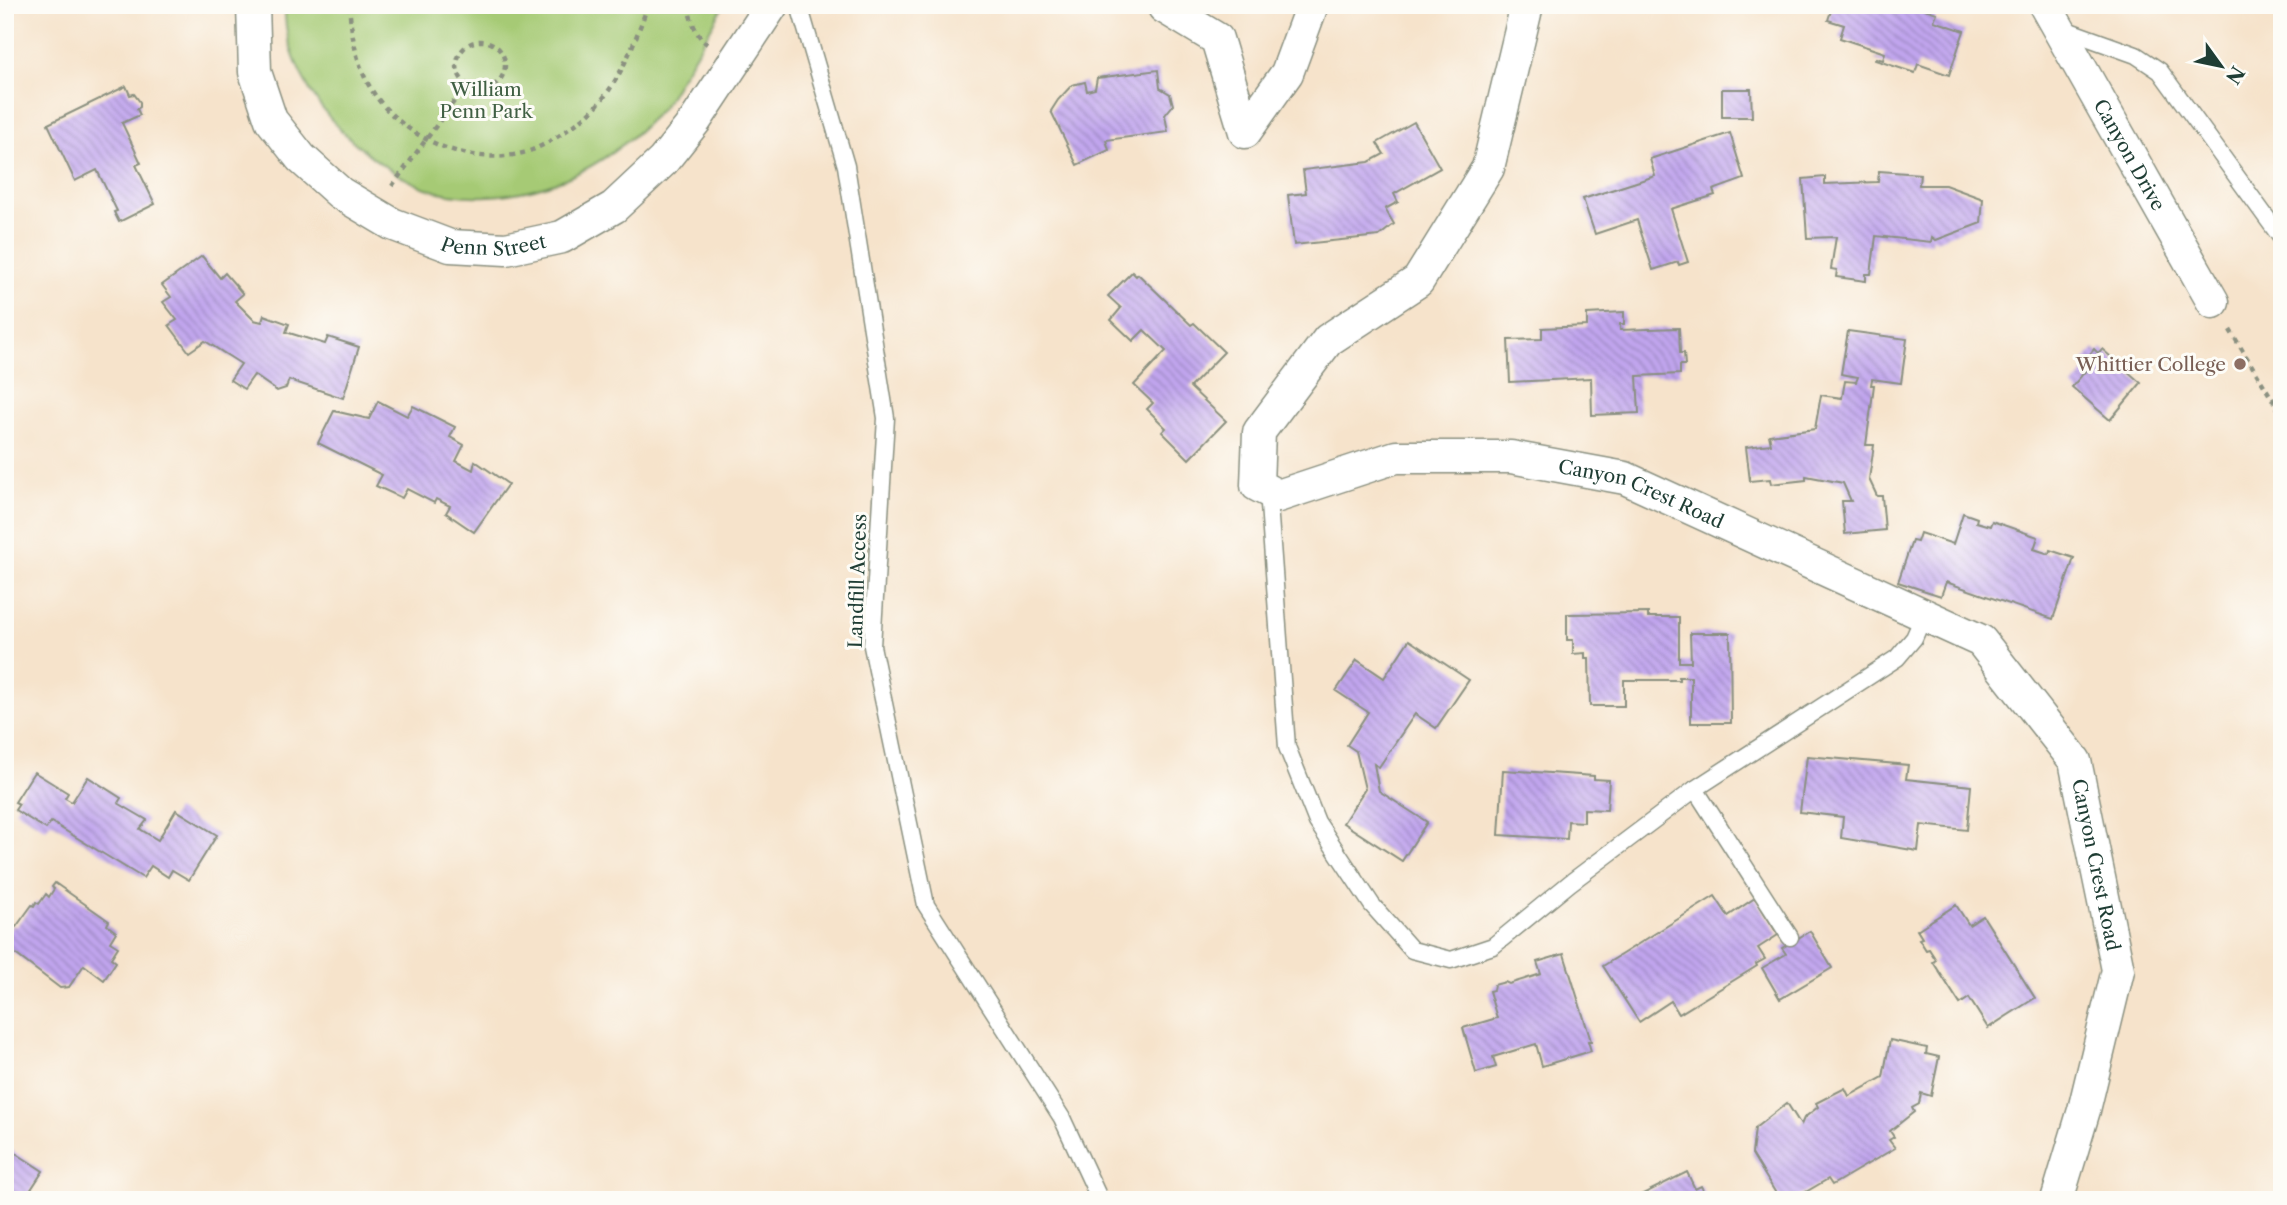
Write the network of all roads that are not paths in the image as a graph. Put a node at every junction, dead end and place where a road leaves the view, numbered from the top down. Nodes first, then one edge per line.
1 (253, 5) edge
2 (772, 5) edge
3 (799, 5) edge
4 (1312, 5) edge
5 (1527, 5) edge
6 (1164, 7) dead end
7 (2052, 16) edge
8 (2282, 239) edge
9 (2213, 302) road end
10 (1268, 491) junction
11 (1924, 615) junction
12 (1695, 789) junction
13 (1790, 937) dead end
14 (1100, 1200) edge
15 (2057, 1200) edge

1 - 2 street, Penn Street
3 - 14 lane, Landfill Access
4 - 6 street
5 - 10 street
7 - 8 lane
7 - 9 street, Canyon Drive
10 - 11 street, Canyon Crest Road
10 - 12 lane
11 - 12 lane
11 - 15 street, Canyon Crest Road
12 - 13 lane

